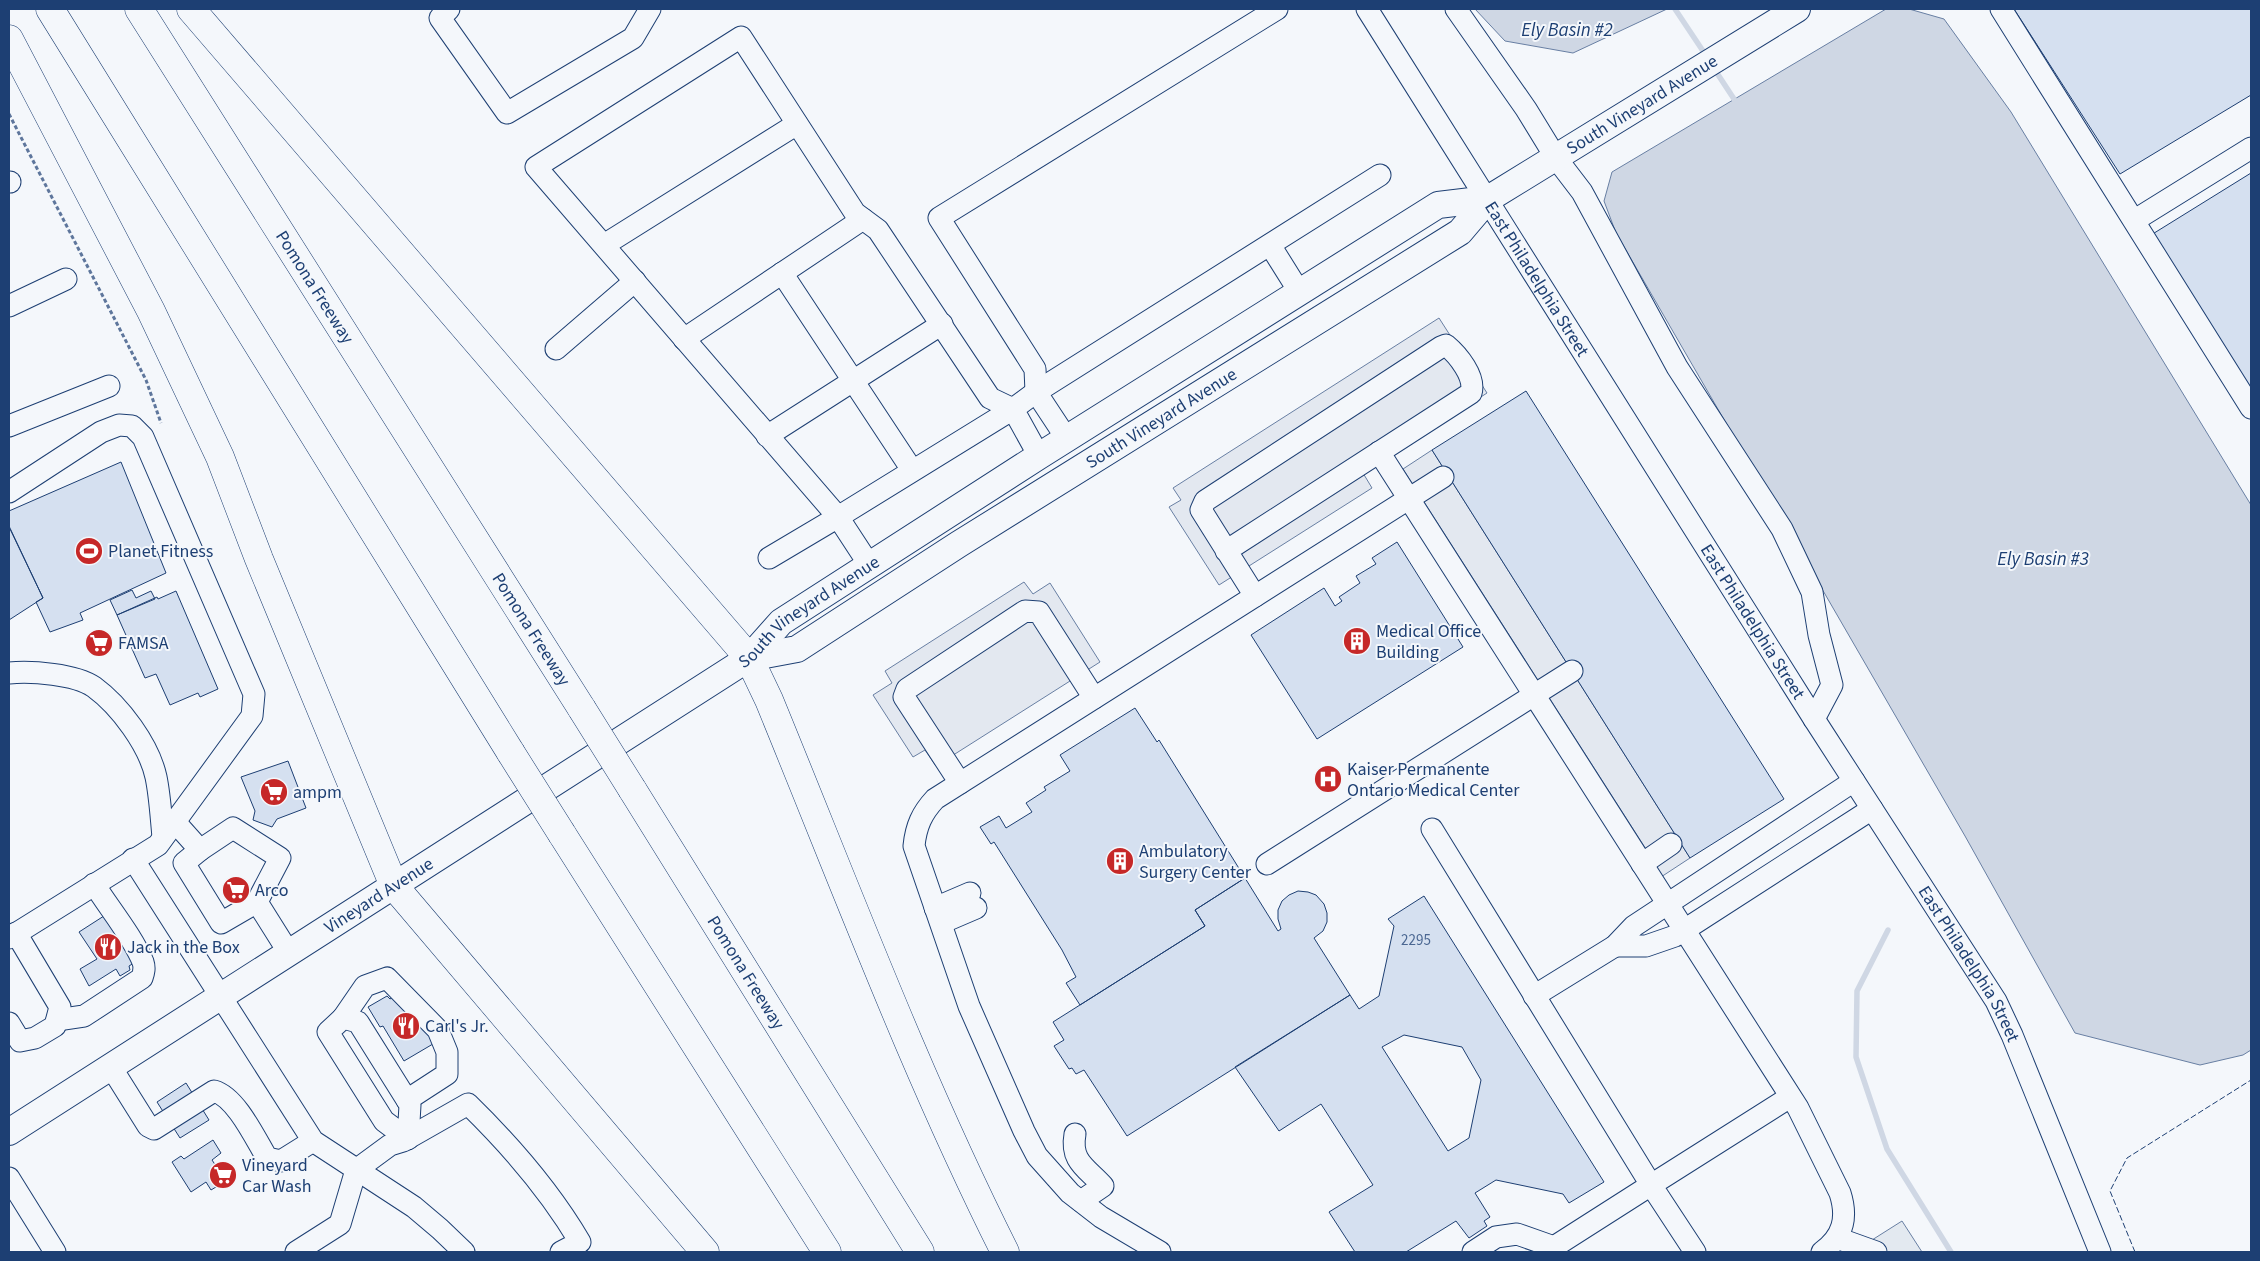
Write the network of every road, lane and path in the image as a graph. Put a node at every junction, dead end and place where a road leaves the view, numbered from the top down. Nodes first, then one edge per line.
1 (50, 9) edge
2 (139, 9) edge
3 (192, 9) edge
4 (449, 9) edge
5 (650, 9) edge
6 (1277, 9) edge
7 (1367, 9) edge
8 (1456, 9) edge
9 (1797, 9) edge
10 (2001, 9) edge
11 (9, 40) edge
12 (9, 114) edge
13 (797, 124) junction
14 (2251, 148) edge
15 (1556, 158) junction
16 (1380, 174) dead end
17 (1488, 199) junction
18 (863, 219) junction
19 (2135, 220) junction
20 (604, 245) junction
21 (1270, 245) junction
22 (782, 273) junction
23 (66, 279) dead end
24 (635, 281) junction
25 (1300, 292) junction
26 (9, 306) edge
27 (942, 324) junction
28 (684, 339) junction
29 (556, 349) dead end
30 (853, 381) junction
31 (109, 386) dead end
32 (1036, 392) junction
33 (2251, 408) edge
34 (1013, 409) junction
35 (161, 423) dead end
36 (9, 426) edge
37 (767, 436) junction
38 (1067, 439) junction
39 (1379, 452) junction
40 (1039, 456) junction
41 (912, 470) junction
42 (1443, 477) dead end
43 (9, 492) edge
44 (1408, 498) junction
45 (838, 517) junction
46 (1226, 550) junction
47 (769, 558) dead end
48 (870, 566) junction
49 (1255, 596) junction
50 (749, 658) junction
51 (1572, 671) dead end
52 (9, 673) edge
53 (1533, 695) junction
54 (1094, 698) junction
55 (1814, 719) junction
56 (1854, 781) junction
57 (960, 783) junction
58 (1872, 810) junction
59 (169, 829) junction
60 (1432, 829) dead end
61 (1671, 844) dead end
62 (200, 850) junction
63 (133, 859) junction
64 (1267, 864) dead end
65 (1642, 864) junction
66 (94, 884) junction
67 (394, 886) junction
68 (973, 901) dead end
69 (257, 902) junction
70 (1667, 905) junction
71 (938, 916) junction
72 (1683, 931) junction
73 (12, 936) edge
74 (1615, 946) junction
75 (289, 953) junction
76 (221, 996) junction
77 (1534, 996) junction
78 (343, 1018) junction
79 (57, 1020) junction
80 (9, 1023) edge
81 (111, 1067) junction
82 (1790, 1097) junction
83 (407, 1100) junction
84 (9, 1132) edge
85 (408, 1138) junction
86 (313, 1141) junction
87 (356, 1170) junction
88 (1092, 1174) dead end
89 (9, 1178) edge
90 (1651, 1185) junction
91 (1081, 1201) junction
92 (1829, 1245) edge
93 (1550, 1250) edge
94 (54, 1252) edge
95 (296, 1252) edge
96 (464, 1252) edge
97 (561, 1252) edge
98 (705, 1252) edge
99 (827, 1252) edge
100 (920, 1252) edge
101 (1005, 1252) edge
102 (1160, 1252) edge
103 (1473, 1252) edge
104 (1694, 1252) edge
105 (1876, 1252) edge
106 (2100, 1252) edge

1 - 99 highway, bridge
2 - 100 highway, Pomona Freeway, bridge
3 - 50 highway
4 - 5 street
6 - 32 street
7 - 17 street, East Philadelphia Street
8 - 15 street
9 - 15 main road, South Vineyard Avenue
10 - 19 street
11 - 67 highway
12 - 35 path
13 - 18 street
13 - 20 street
13 - 20 street
14 - 19 street
15 - 17 main road, South Vineyard Avenue
15 - 55 street
16 - 21 street
17 - 25 main road, South Vineyard Avenue
17 - 50 main road, South Vineyard Avenue
17 - 55 street, East Philadelphia Street
18 - 22 street
18 - 27 street
19 - 33 street
20 - 24 street
21 - 25 street
21 - 32 street
22 - 28 street
22 - 30 street
23 - 26 street
24 - 28 street
24 - 29 street
25 - 38 main road, South Vineyard Avenue
27 - 30 street
27 - 34 street
28 - 37 street
30 - 37 street
30 - 41 street
31 - 36 street
32 - 34 street
32 - 38 street
34 - 40 street
34 - 41 street
37 - 45 street
38 - 40 main road, South Vineyard Avenue
39 - 44 street
39 - 46 street
39 - 46 street
40 - 48 main road, South Vineyard Avenue
41 - 45 street
42 - 44 street
43 - 59 street
44 - 49 street
44 - 53 street
45 - 47 street
45 - 48 street
46 - 49 street
48 - 50 main road, South Vineyard Avenue
49 - 54 street
50 - 67 main road, Vineyard Avenue
50 - 101 highway
51 - 53 street
52 - 59 street
53 - 64 street
53 - 65 street
54 - 57 street
54 - 57 street
55 - 56 street, East Philadelphia Street
56 - 58 street, East Philadelphia Street
56 - 70 street
57 - 71 street
58 - 72 street
58 - 106 street, East Philadelphia Street
59 - 62 street
59 - 63 street
60 - 77 street
61 - 65 street
62 - 69 street
62 - 69 street
63 - 66 street
63 - 76 street
65 - 70 street
66 - 73 street
66 - 79 street
67 - 75 main road, Vineyard Avenue
67 - 98 highway
68 - 71 street
69 - 75 street
70 - 72 street
70 - 74 street
71 - 91 street
72 - 74 street
72 - 82 street
73 - 79 street
74 - 77 street
75 - 76 main road, Vineyard Avenue
76 - 81 main road, Vineyard Avenue
76 - 86 street
77 - 90 street
78 - 83 street
78 - 83 street
78 - 85 street
79 - 80 street
81 - 84 main road, Vineyard Avenue
81 - 86 street
82 - 90 street
82 - 92 street
83 - 85 street
85 - 87 street
85 - 97 street
86 - 87 street
87 - 95 street
87 - 96 street
88 - 91 street
89 - 94 street
90 - 93 street
90 - 104 street
91 - 102 street
92 - 105 street
93 - 103 street

